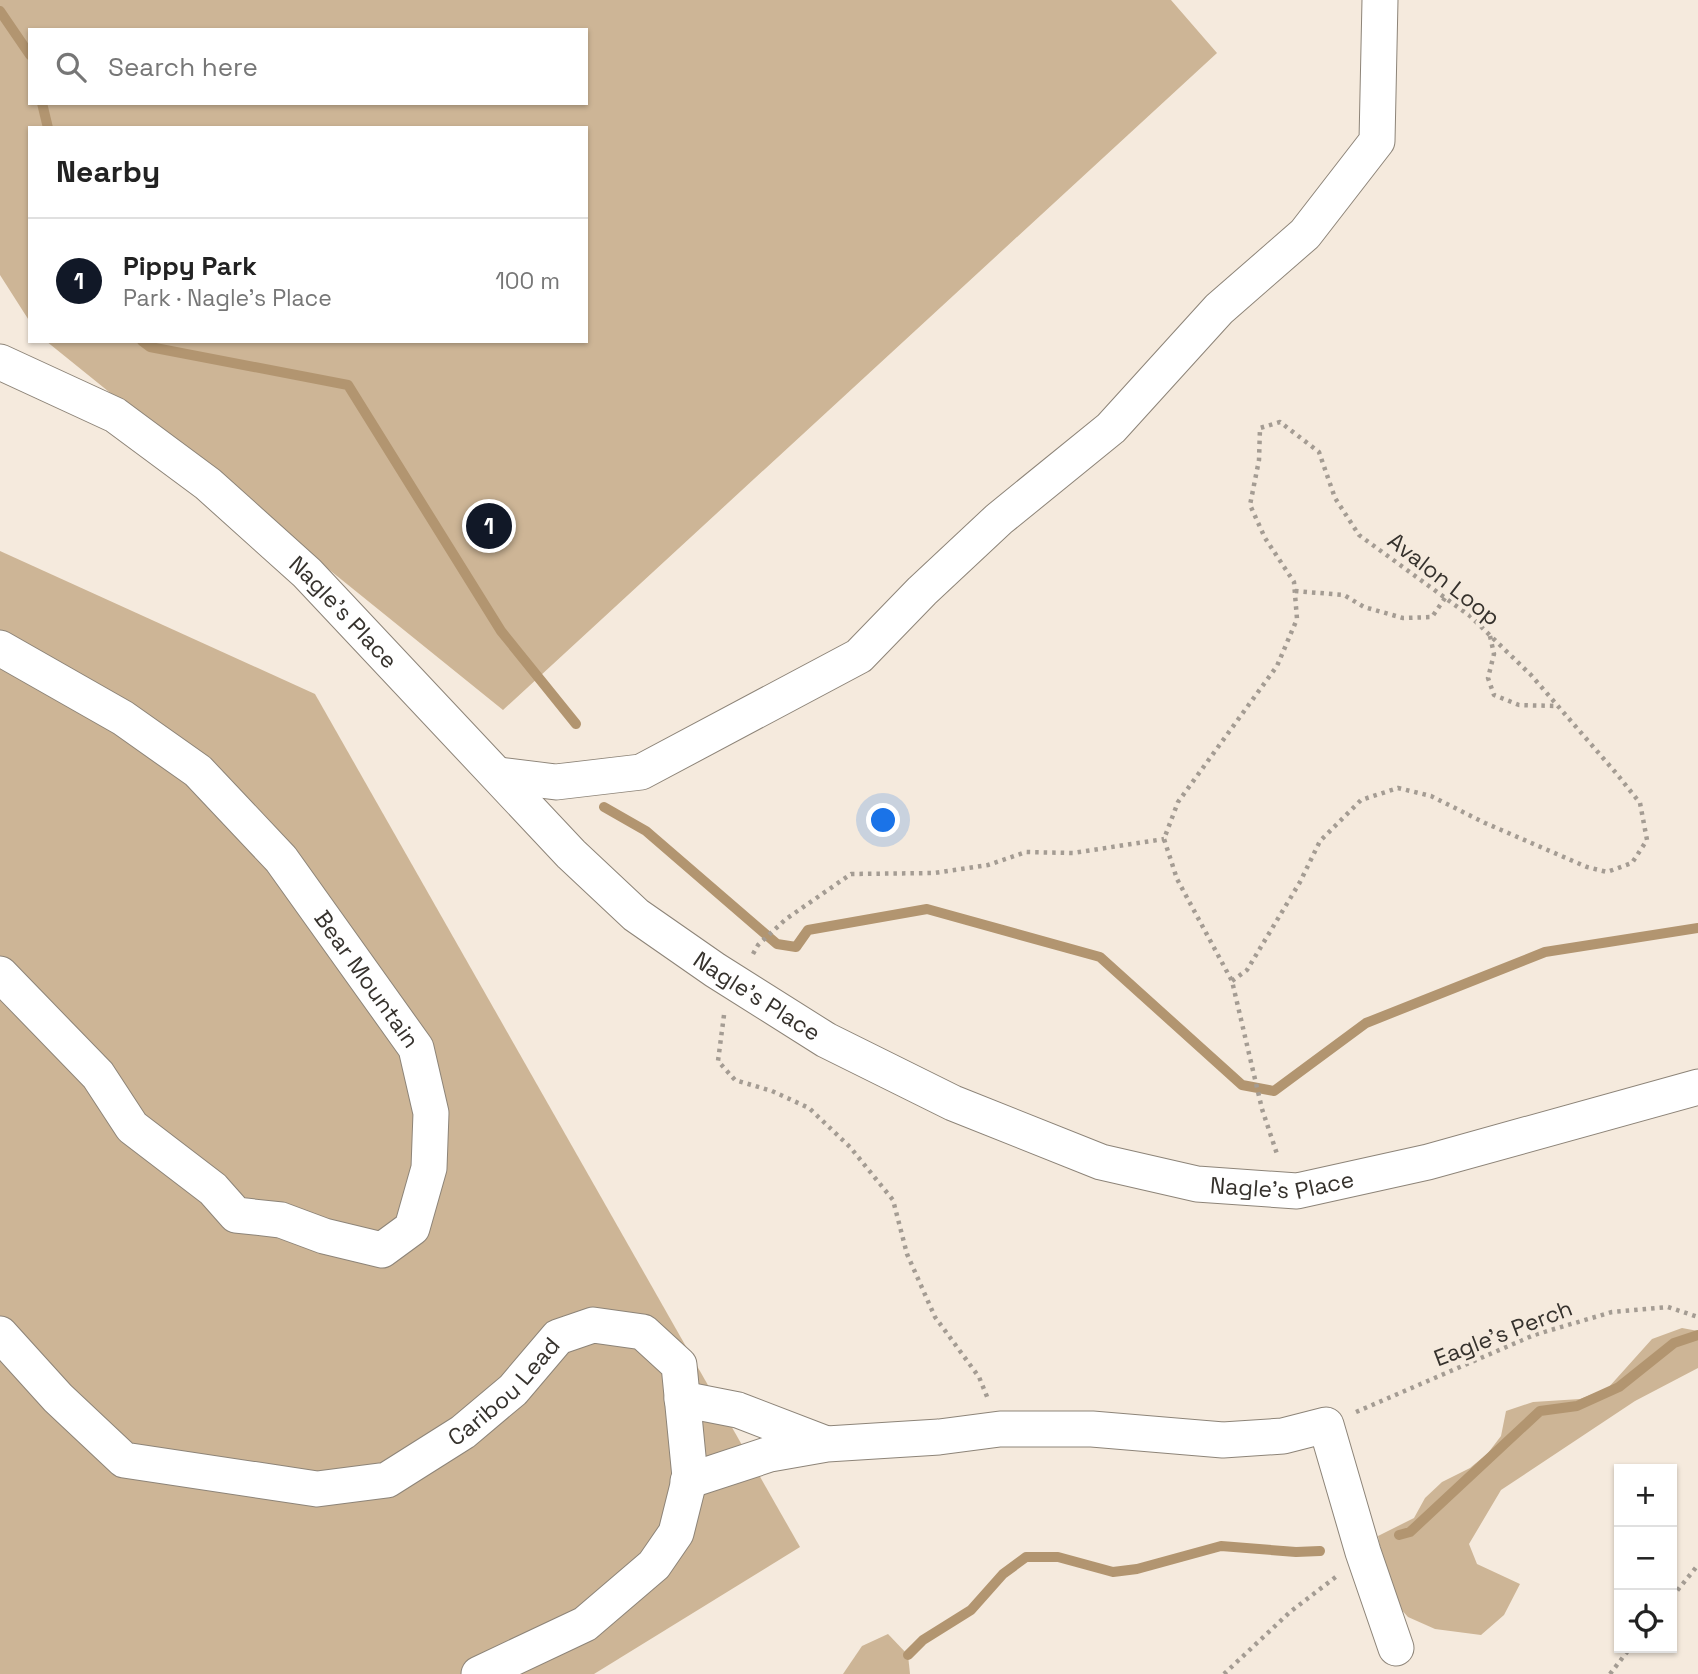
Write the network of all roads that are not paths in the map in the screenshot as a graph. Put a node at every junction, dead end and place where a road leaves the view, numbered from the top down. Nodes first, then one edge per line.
1 (1380, 0) edge
2 (0, 362) edge
3 (0, 648) edge
4 (499, 775) junction
5 (0, 974) edge
6 (1698, 1087) edge
7 (0, 1334) edge
8 (682, 1399) junction
9 (827, 1444) junction
10 (688, 1481) junction
11 (1395, 1648) dead end
12 (479, 1674) edge

1 - 4 street
2 - 4 street, Nagle's Place
3 - 5 street, Bear Mountain
4 - 6 street, Nagle's Place
7 - 8 street, Caribou Lead
8 - 9 street
8 - 10 street, Caribou Lead
9 - 10 street
9 - 11 street
10 - 12 street, Caribou Lead

